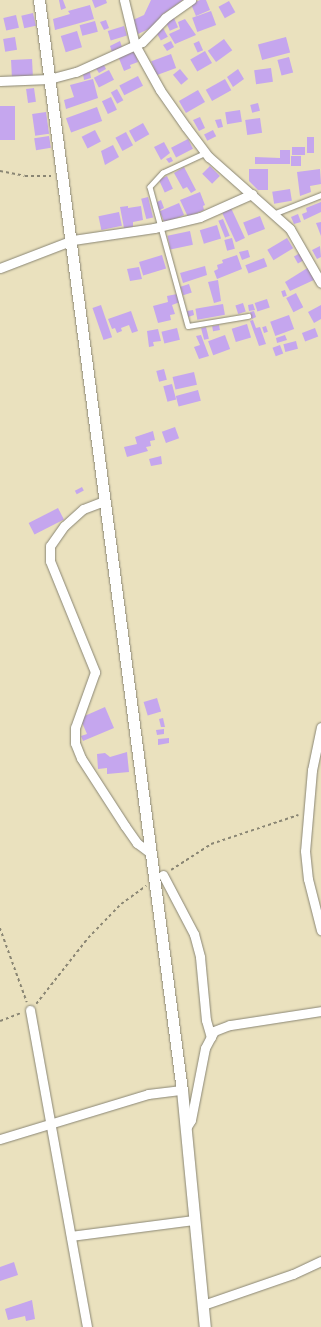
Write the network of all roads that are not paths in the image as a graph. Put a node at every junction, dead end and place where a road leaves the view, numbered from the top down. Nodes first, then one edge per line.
1 (39, 0) edge
2 (124, 0) edge
3 (191, 0) edge
4 (135, 45) junction
5 (49, 80) junction
6 (0, 81) edge
7 (206, 153) junction
8 (252, 194) junction
9 (321, 195) edge
10 (273, 214) junction
11 (160, 227) junction
12 (72, 240) junction
13 (0, 268) edge
14 (321, 283) edge
15 (248, 316) dead end
16 (104, 501) junction
17 (321, 727) edge
18 (149, 852) junction
19 (158, 878) junction
20 (321, 930) edge
21 (30, 1010) road end
22 (321, 1011) edge
23 (211, 1037) junction
24 (182, 1090) junction
25 (52, 1125) junction
26 (186, 1128) junction
27 (0, 1138) edge
28 (195, 1220) junction
29 (71, 1236) junction
30 (321, 1261) edge
31 (203, 1305) junction
32 (87, 1327) edge
33 (205, 1327) edge

1 - 5 street
2 - 4 street
3 - 4 street
4 - 5 street
4 - 7 street
5 - 6 street
5 - 12 street
7 - 8 street
7 - 11 lane
8 - 10 street
8 - 11 street
9 - 10 lane
10 - 14 street
11 - 12 street
11 - 15 lane
12 - 13 street
12 - 16 street
16 - 18 street
16 - 18 street
17 - 20 street
18 - 19 street
19 - 23 street
19 - 24 street
21 - 25 street
22 - 23 street
23 - 26 street
24 - 25 street
24 - 26 street
25 - 27 street
25 - 29 street
26 - 28 street
28 - 29 street
28 - 31 street
29 - 32 street
30 - 31 street
31 - 33 street

